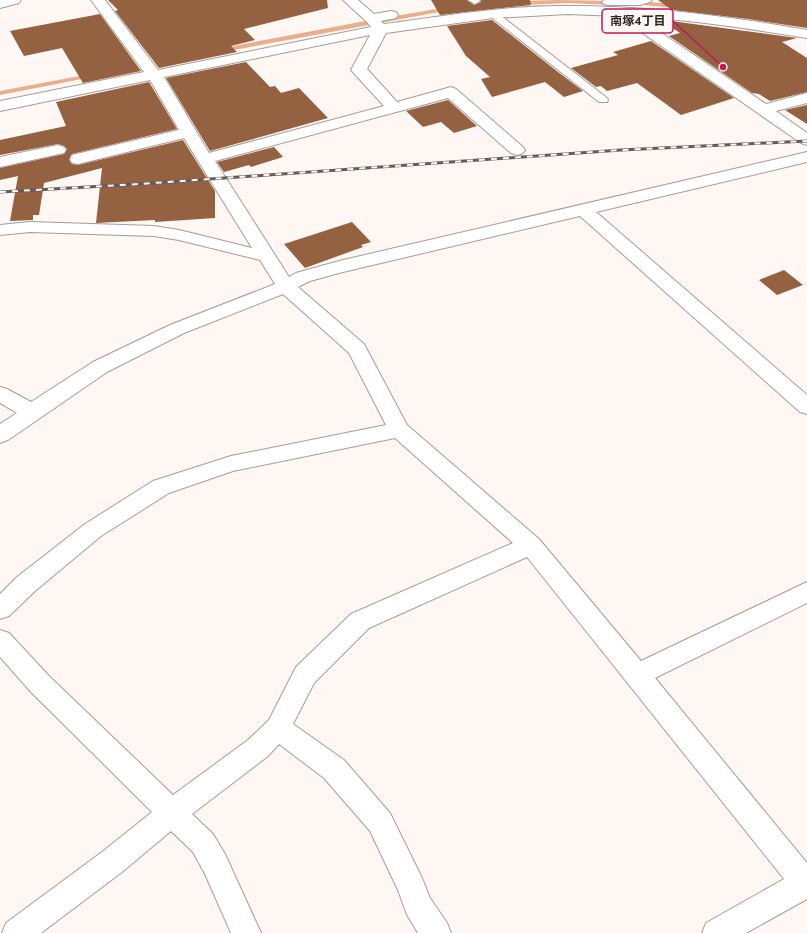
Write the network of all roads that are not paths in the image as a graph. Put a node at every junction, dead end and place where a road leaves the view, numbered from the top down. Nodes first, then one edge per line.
1 (14, 0) edge
2 (98, 0) edge
3 (350, 0) edge
4 (476, 0) edge
5 (647, 0) edge
6 (606, 1) edge
7 (459, 3) dead end
8 (0, 4) edge
9 (407, 12) dead end
10 (622, 12) junction
11 (493, 14) junction
12 (376, 24) junction
13 (807, 34) edge
14 (155, 76) junction
15 (807, 98) edge
16 (603, 100) dead end
17 (0, 106) edge
18 (394, 108) junction
19 (763, 110) junction
20 (189, 132) junction
21 (807, 140) edge
22 (58, 150) dead end
23 (517, 150) dead end
24 (807, 157) edge
25 (78, 159) dead end
26 (205, 159) junction
27 (0, 162) edge
28 (584, 210) junction
29 (0, 230) edge
30 (266, 255) junction
31 (286, 286) junction
32 (0, 394) edge
33 (807, 407) edge
34 (32, 412) junction
35 (400, 430) junction
36 (0, 435) edge
37 (531, 545) junction
38 (807, 592) edge
39 (0, 609) edge
40 (0, 640) edge
41 (637, 676) junction
42 (278, 728) junction
43 (172, 812) junction
44 (806, 884) edge
45 (17, 933) edge
46 (246, 933) edge
47 (436, 933) edge
48 (717, 933) edge

1 - 8 street
2 - 14 street
3 - 12 street
4 - 7 street
5 - 6 lane
6 - 10 street
9 - 12 street
10 - 11 street
10 - 13 street
10 - 19 street
11 - 12 street
11 - 16 lane
12 - 14 street
12 - 18 street
14 - 17 street
14 - 20 street
15 - 19 street
18 - 23 street
18 - 26 street
19 - 21 street
20 - 25 street
20 - 26 street
22 - 27 street
24 - 28 street
26 - 30 street
28 - 31 street
28 - 33 street
29 - 30 street
30 - 31 street
31 - 34 street
31 - 35 street
32 - 34 street
34 - 36 street
35 - 37 street
35 - 39 street
37 - 41 street
37 - 42 street
38 - 41 street
40 - 43 street
41 - 44 street
42 - 43 street
42 - 47 street
43 - 45 street
43 - 46 street
44 - 48 street

